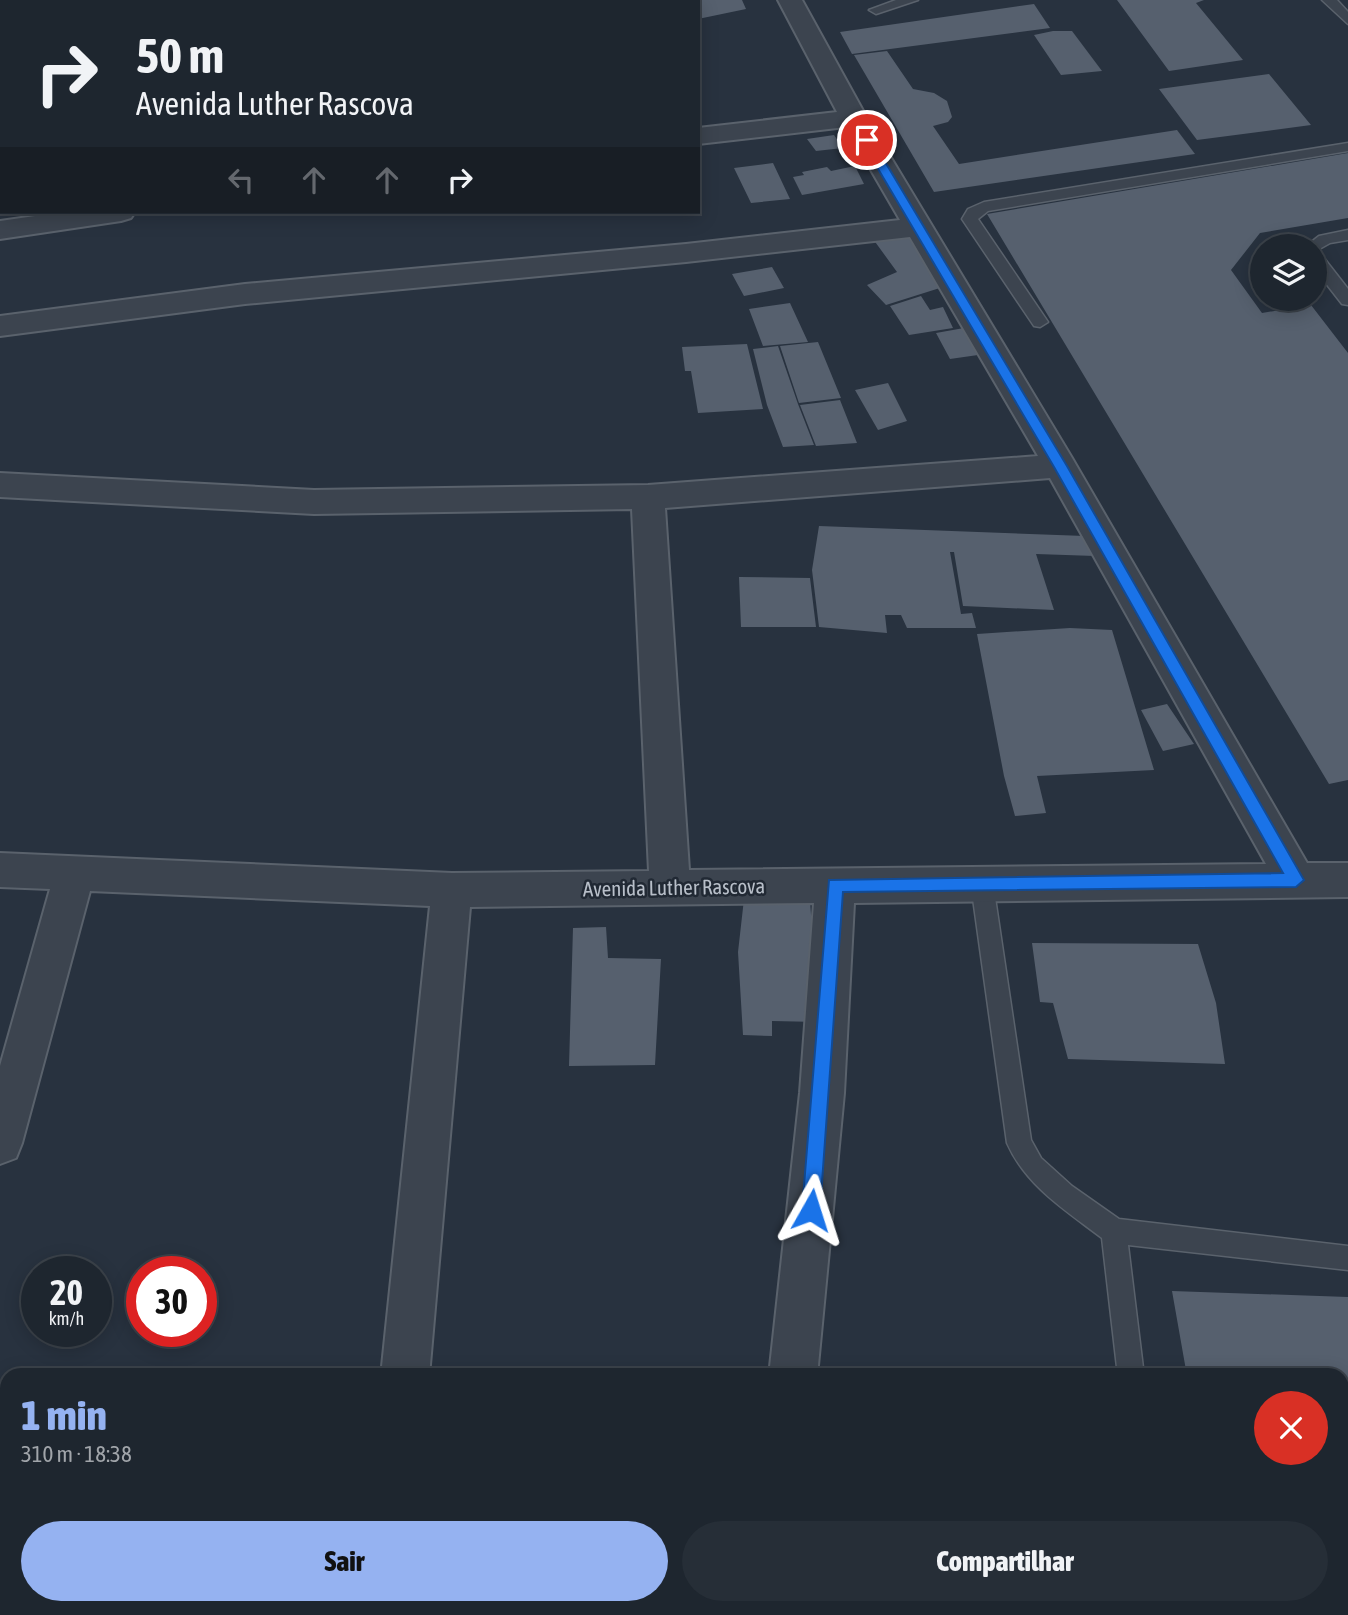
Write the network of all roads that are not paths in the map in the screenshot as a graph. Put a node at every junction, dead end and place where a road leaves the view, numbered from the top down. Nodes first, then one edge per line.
1 (790, 0) edge
2 (911, 0) edge
3 (1329, 0) edge
4 (876, 10) dead end
5 (1348, 20) edge
6 (854, 118) junction
7 (700, 136) edge
8 (1348, 146) edge
9 (108, 214) edge
10 (917, 227) junction
11 (0, 230) edge
12 (1348, 235) edge
13 (1327, 239) edge
14 (1327, 272) edge
15 (1345, 292) edge
16 (1040, 322) dead end
17 (0, 326) edge
18 (1060, 466) junction
19 (0, 485) edge
20 (648, 497) junction
21 (0, 870) edge
22 (75, 872) junction
23 (1296, 880) junction
24 (1348, 880) edge
25 (982, 884) junction
26 (835, 885) junction
27 (670, 888) junction
28 (452, 890) junction
29 (0, 1143) edge
30 (1114, 1231) junction
31 (1348, 1258) edge
32 (406, 1368) edge
33 (794, 1368) edge
34 (1130, 1368) edge

1 - 6 street
2 - 4 lane
3 - 5 lane
6 - 7 street
6 - 10 street
8 - 16 lane
9 - 11 street
10 - 17 street
10 - 18 street
12 - 13 lane
14 - 15 lane
18 - 20 street
18 - 23 street
19 - 20 street
20 - 27 street
21 - 22 street, Avenida Luther Rascova
22 - 28 street, Avenida Luther Rascova
22 - 29 street
23 - 24 street, Avenida Luther Rascova
23 - 25 street, Avenida Luther Rascova
25 - 26 street, Avenida Luther Rascova
25 - 30 lane
26 - 27 street, Avenida Luther Rascova
26 - 33 street
27 - 28 street, Avenida Luther Rascova
28 - 32 street
30 - 31 lane
30 - 34 lane

